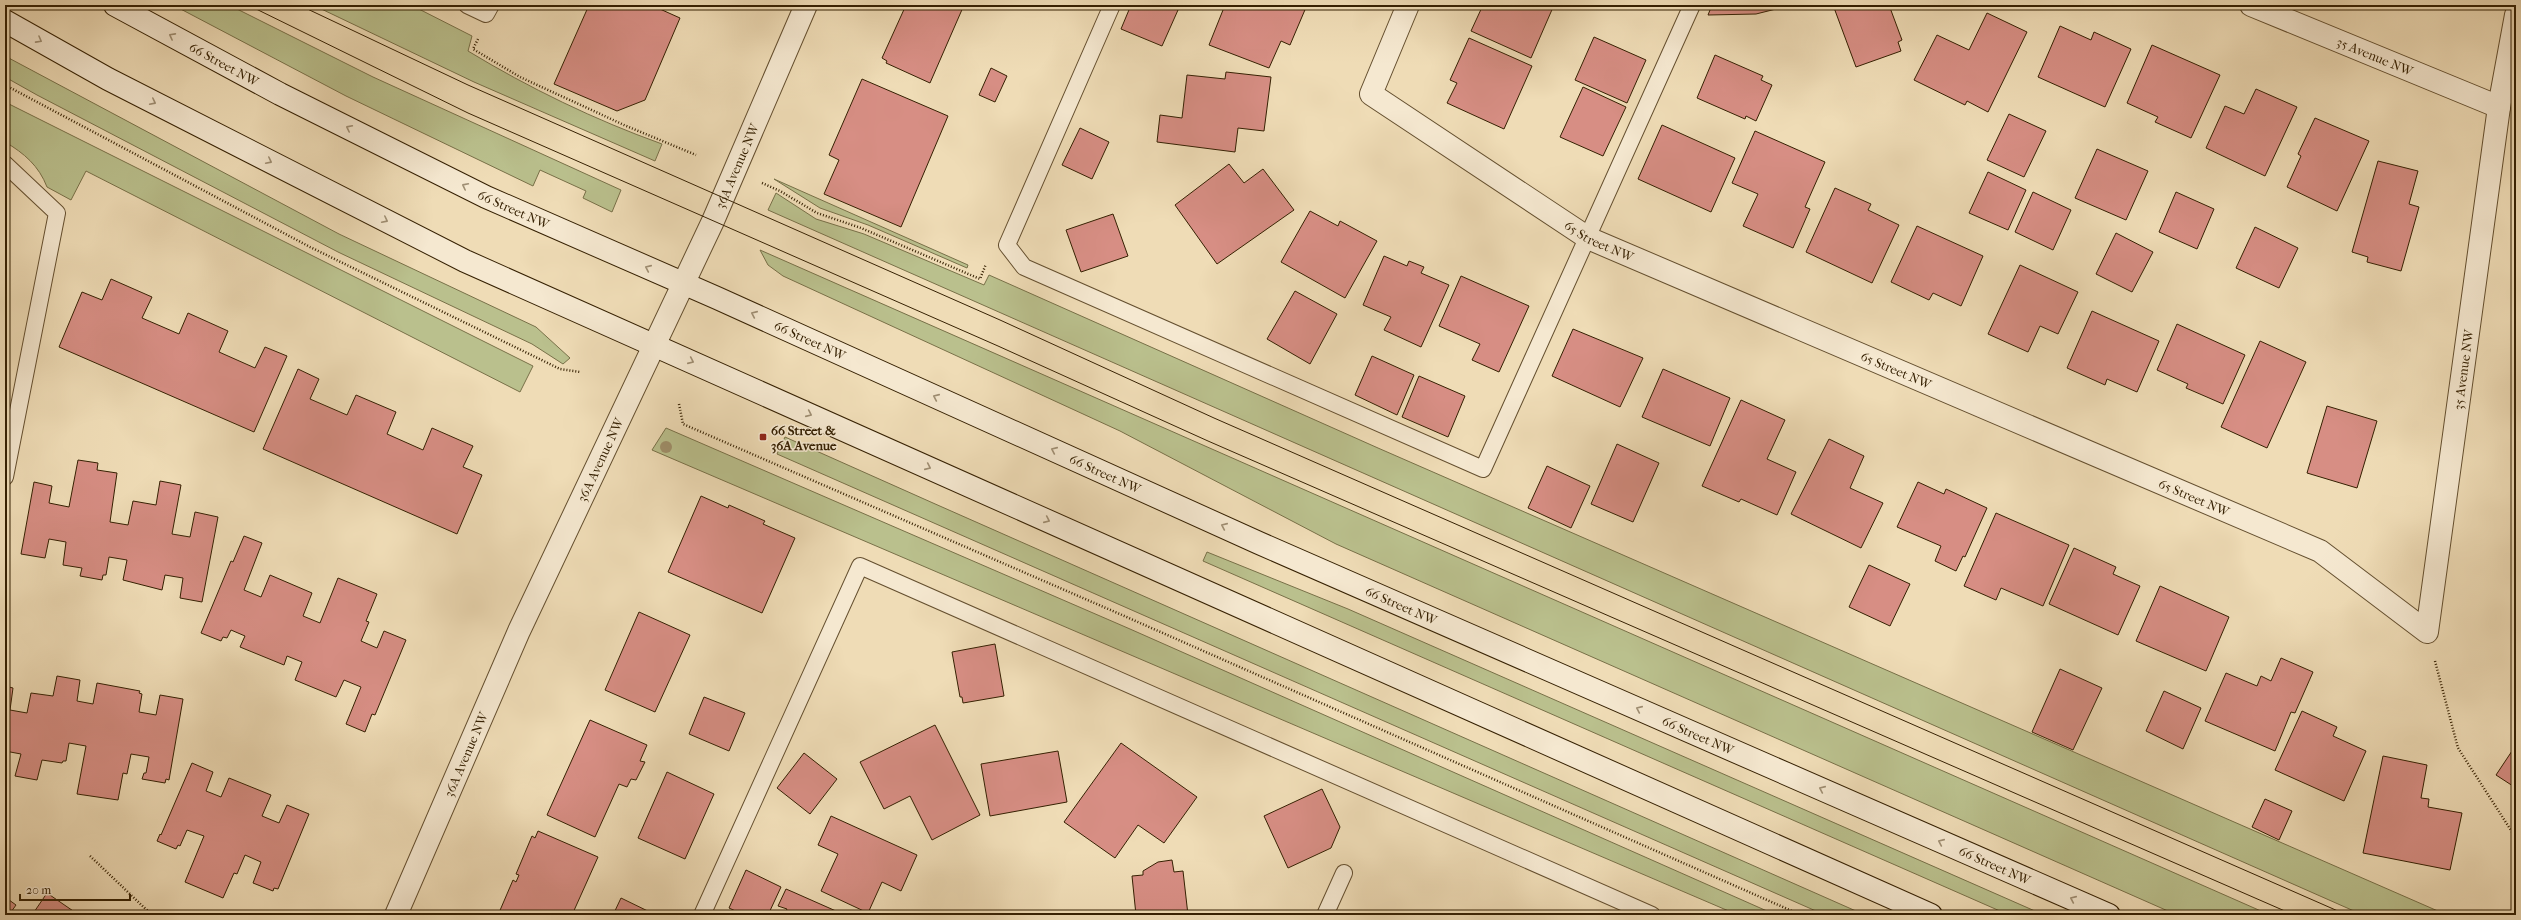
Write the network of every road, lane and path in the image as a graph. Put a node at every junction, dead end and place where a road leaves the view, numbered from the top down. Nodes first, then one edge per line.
1 (115, 5) edge
2 (467, 5) edge
3 (490, 5) edge
4 (806, 5) edge
5 (1112, 5) edge
6 (1408, 5) edge
7 (1692, 5) edge
8 (2251, 5) edge
9 (2516, 15) edge
10 (5, 21) edge
11 (478, 39) dead end
12 (5, 85) edge
13 (2499, 107) junction
14 (696, 155) dead end
15 (5, 164) edge
16 (759, 182) dead end
17 (1588, 238) junction
18 (1007, 245) junction
19 (684, 283) junction
20 (655, 345) junction
21 (580, 372) dead end
22 (679, 404) dead end
23 (5, 477) edge
24 (2427, 632) junction
25 (2516, 838) edge
26 (90, 856) dead end
27 (1344, 873) dead end
28 (152, 915) edge
29 (396, 915) edge
30 (702, 915) edge
31 (1325, 915) edge
32 (1652, 915) edge
33 (1801, 915) edge
34 (1931, 915) edge
35 (2109, 915) edge

19 -> 1 main road, 66 Street NW
2 - 3 lane
4 - 19 main road, 36A Avenue NW
5 - 18 lane
6 - 17 main road, 65 Street NW
7 - 17 lane
8 - 13 main road, 35 Avenue NW
9 - 13 main road, 35 Avenue NW
10 -> 20 main road
11 - 14 path
12 - 21 path
13 - 24 main road, 35 Avenue NW
15 - 23 lane
16 - 18 path
17 - 18 lane
17 - 24 main road, 65 Street NW
19 - 20 main road, 36A Avenue NW
35 -> 19 main road, 66 Street NW
20 - 29 main road, 36A Avenue NW
20 -> 34 main road
22 - 33 path
24 - 25 path
26 - 28 path
27 - 31 lane
30 - 32 lane

